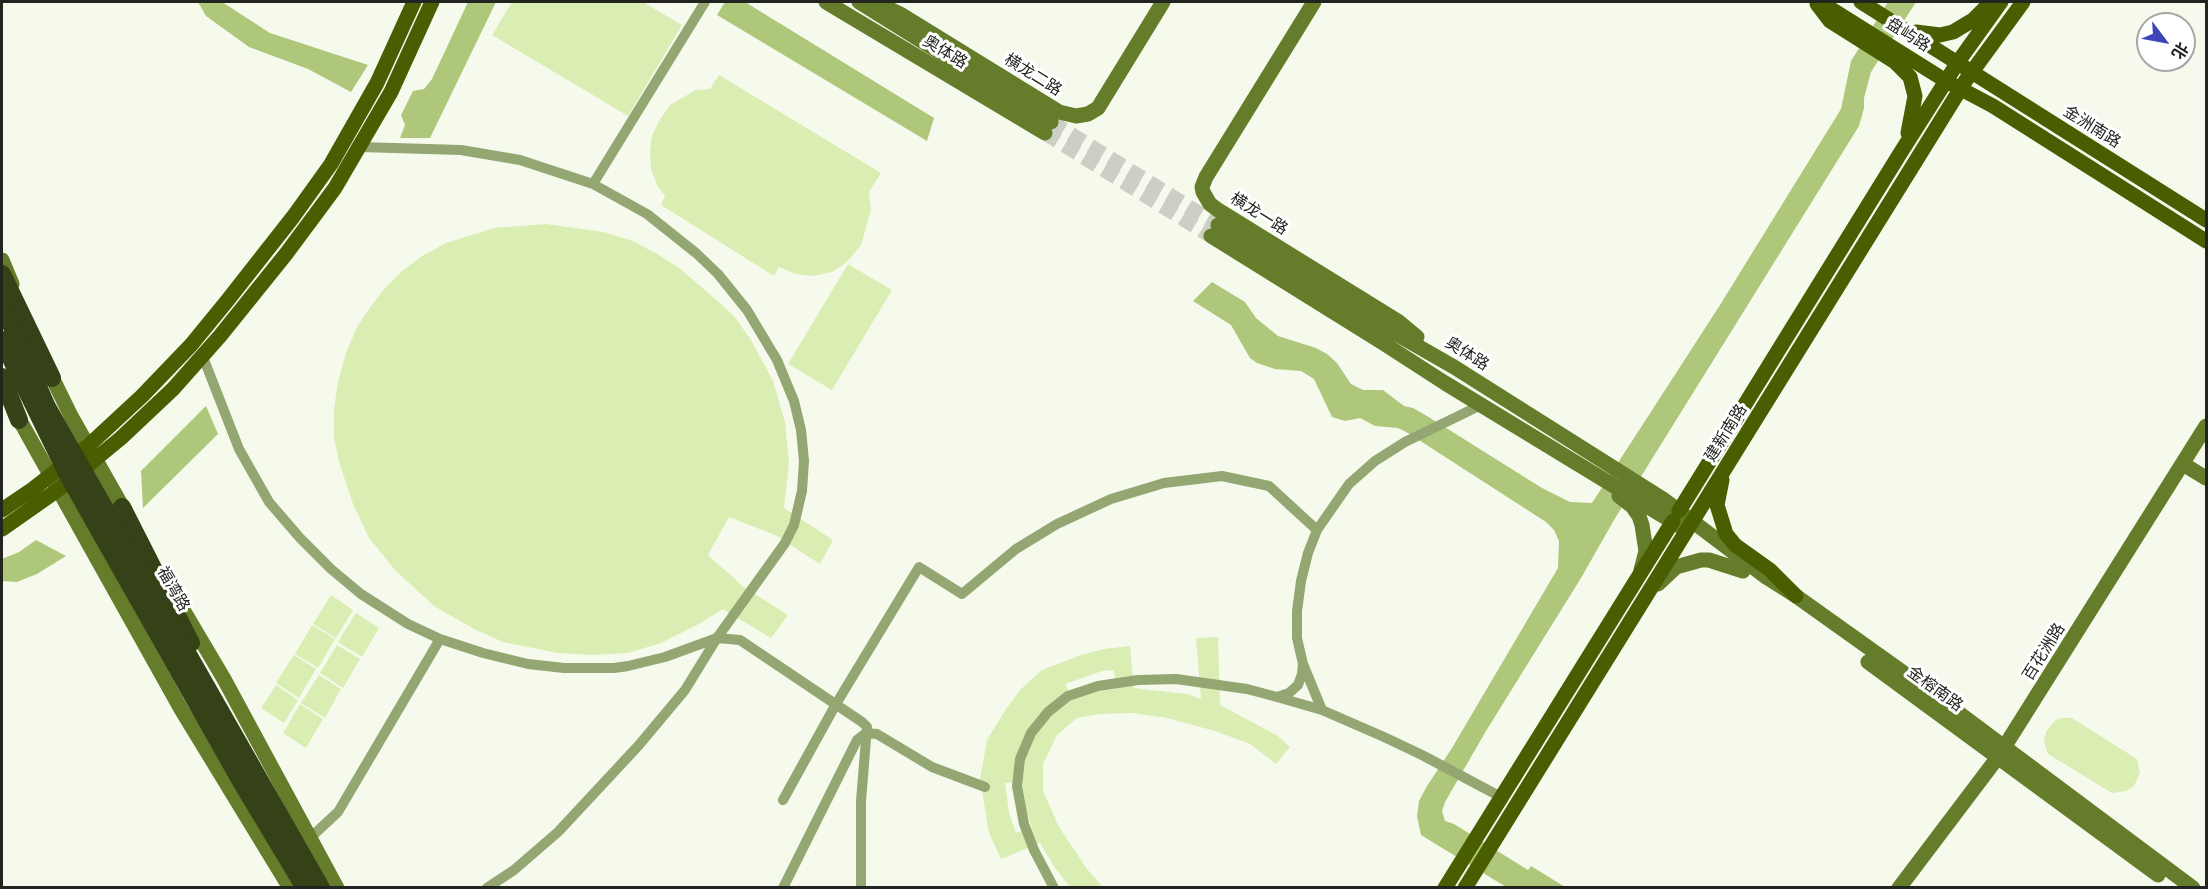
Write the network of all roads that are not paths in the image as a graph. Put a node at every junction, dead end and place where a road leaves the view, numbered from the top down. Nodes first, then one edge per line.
1 (414, 2) edge
2 (432, 2) edge
3 (705, 2) edge
4 (826, 2) edge
5 (859, 2) edge
6 (1163, 2) edge
7 (1314, 2) edge
8 (1815, 2) edge
9 (1820, 2) edge
10 (1861, 2) edge
11 (1991, 2) edge
12 (2001, 2) edge
13 (2024, 2) edge
14 (876, 6) edge
15 (1902, 27) junction
16 (1958, 62) junction
17 (1972, 71) junction
18 (1946, 81) junction
19 (1961, 89) junction
20 (360, 147) junction
21 (1901, 153) junction
22 (593, 184) junction
23 (2206, 220) edge
24 (2206, 241) edge
25 (2, 260) edge
26 (2, 274) edge
27 (2, 304) edge
28 (2, 340) edge
29 (203, 357) junction
30 (1454, 367) junction
31 (2, 377) edge
32 (52, 378) junction
33 (2, 383) edge
34 (1481, 405) junction
35 (19, 420) junction
36 (2206, 426) edge
37 (92, 453) junction
38 (1563, 456) junction
39 (2183, 464) junction
40 (1726, 466) junction
41 (51, 475) junction
42 (2206, 478) edge
43 (59, 489) junction
44 (122, 507) junction
45 (2, 510) edge
46 (1676, 516) junction
47 (1689, 526) junction
48 (2, 529) edge
49 (1317, 530) junction
50 (1743, 571) junction
51 (1641, 572) junction
52 (1796, 596) junction
53 (1634, 615) junction
54 (717, 638) junction
55 (440, 639) junction
56 (1303, 664) junction
57 (1277, 697) junction
58 (836, 705) junction
59 (1322, 710) junction
60 (866, 733) junction
61 (2002, 753) junction
62 (260, 782) junction
63 (985, 788) dead end
64 (1501, 797) junction
65 (783, 800) dead end
66 (310, 838) junction
67 (290, 888) edge
68 (305, 888) edge
69 (321, 888) edge
70 (337, 888) edge
71 (487, 888) edge
72 (783, 888) edge
73 (861, 888) edge
74 (1054, 888) edge
75 (1445, 888) edge
76 (1465, 888) edge
77 (1899, 888) edge
78 (2176, 888) edge
79 (2193, 888) edge

1 - 37 main road
2 - 20 main road
3 - 22 street
4 - 14 main road, 奥体路
5 - 14 main road, 奥体路
6 - 14 main road, 横龙二路
7 - 30 main road, 横龙一路
8 - 21 main road
9 - 18 main road, 盘屿路
10 - 15 main road, 盘屿路
11 - 15 main road
12 - 16 main road, 建新南路
13 - 17 main road, 建新南路
15 - 16 main road, 盘屿路
16 - 17 main road, 金洲南路
16 - 18 main road, 建新南路
17 - 19 main road, 建新南路
17 - 23 main road, 金洲南路
18 - 19 main road, 盘屿路
18 - 21 main road, 建新南路
19 - 24 main road
19 - 40 main road, 建新南路
20 - 22 street
20 - 29 main road
21 - 46 main road, 建新南路
22 - 54 street
25 - 32 main road
26 - 32 highway
27 - 62 highway, 福湾路, bridge
28 - 68 highway, bridge
29 - 37 main road
29 - 55 street
30 - 34 main road, 奥体路
30 - 46 main road, 奥体路
31 - 35 highway
32 - 37 main road
33 - 35 main road
34 - 38 main road, 奥体路
34 - 49 street
35 - 41 main road
36 - 39 main road, 百花洲路
37 - 41 main road
37 - 43 main road
37 - 44 main road
38 - 46 main road, 奥体路
38 - 51 main road
39 - 42 main road
39 - 61 main road, 百花洲路
40 - 47 main road, 建新南路
40 - 52 main road
41 - 43 main road
41 - 45 main road
43 - 48 main road
43 - 67 main road
44 - 62 highway, bridge
44 - 66 main road
46 - 47 main road, 奥体路
46 - 51 main road, 建新南路
47 - 50 main road, 金榕南路
47 - 52 main road, 金榕南路
47 - 53 main road, 建新南路
49 - 56 street
49 - 58 street
50 - 53 main road
50 - 61 main road, 金榕南路
51 - 64 main road, 建新南路
52 - 61 main road, 金榕南路
53 - 76 main road, 建新南路
54 - 55 street
54 - 58 street
54 - 71 street
55 - 66 street
56 - 57 street
56 - 59 street
57 - 59 street
57 - 74 street
58 - 60 street
58 - 65 street
59 - 64 street
60 - 63 street
60 - 72 street
60 - 73 street
61 - 77 main road, 百花洲路
61 - 78 main road, 金榕南路
61 - 79 main road, 金榕南路
62 - 69 highway, 福湾路, bridge
64 - 75 main road, 建新南路
66 - 70 main road

